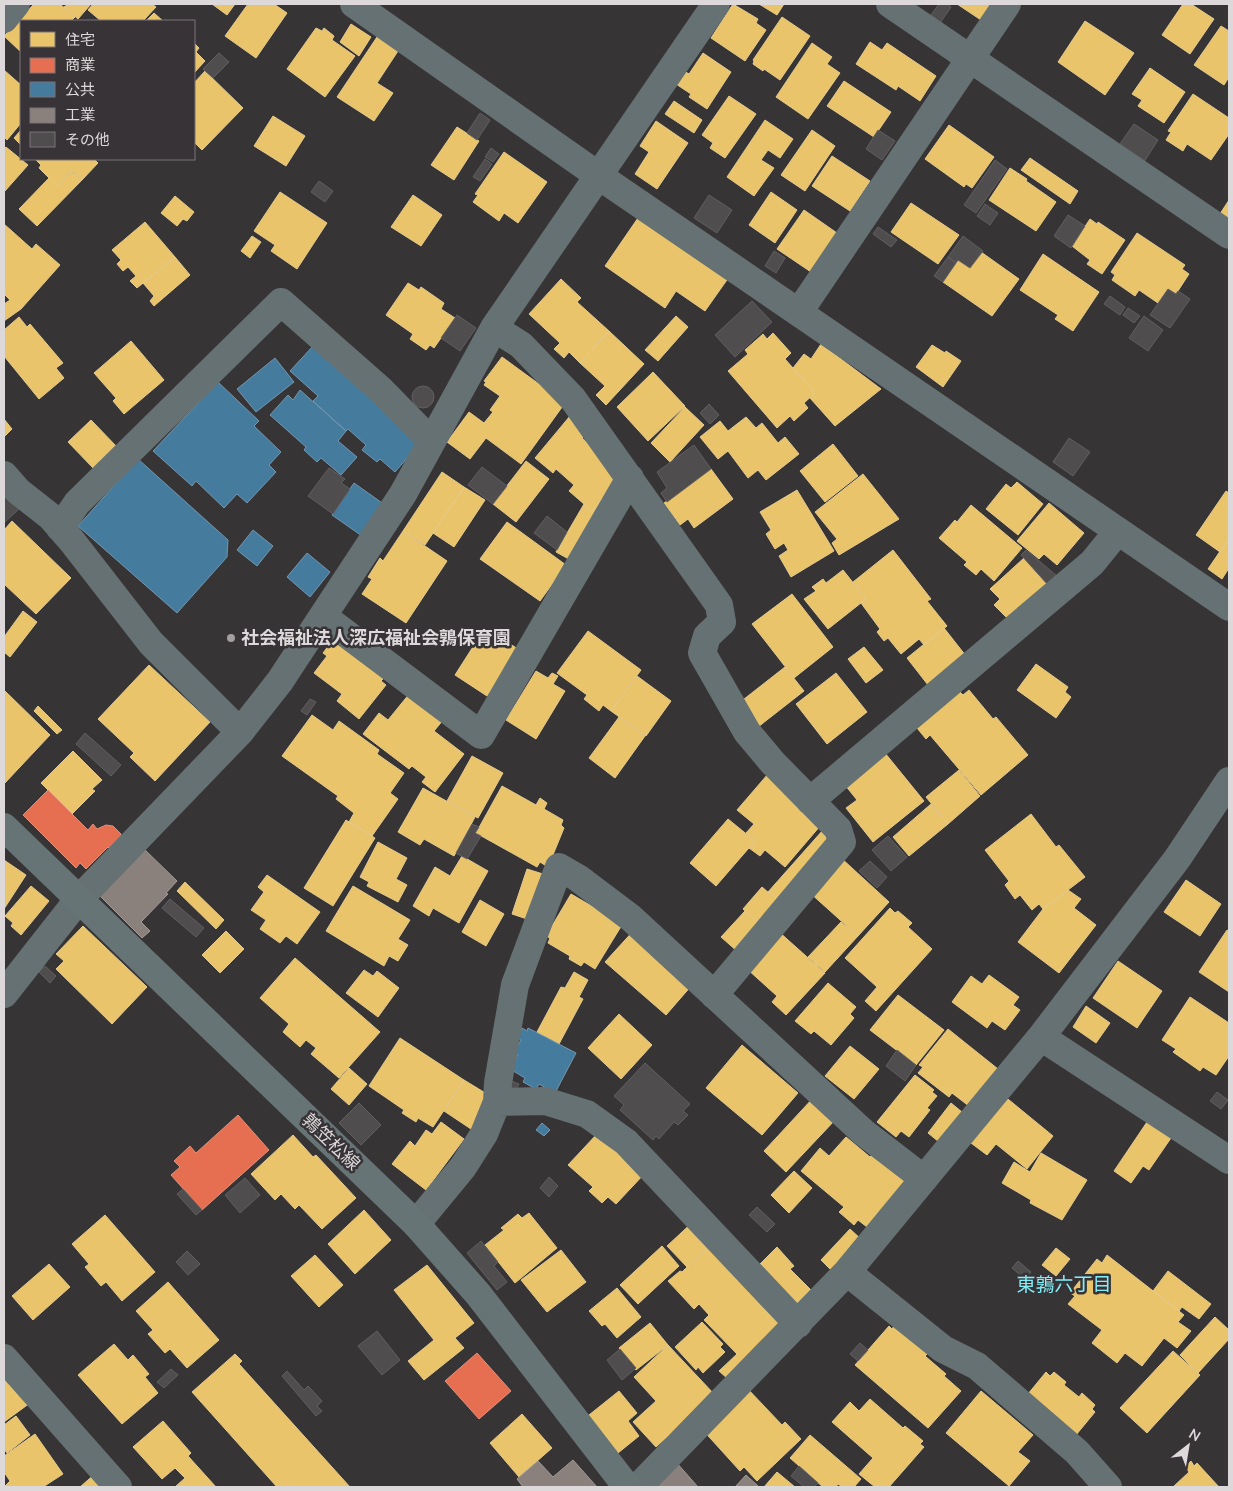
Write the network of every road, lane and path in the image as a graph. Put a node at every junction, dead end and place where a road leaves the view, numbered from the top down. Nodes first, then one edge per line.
1 (16, 4) edge
2 (354, 4) edge
3 (716, 4) edge
4 (890, 4) edge
5 (1007, 4) edge
6 (4, 19) edge
7 (970, 59) junction
8 (599, 176) junction
9 (1229, 235) edge
10 (799, 312) junction
11 (494, 328) junction
12 (431, 441) junction
13 (4, 475) edge
14 (630, 478) junction
15 (60, 528) junction
16 (1118, 531) junction
17 (1229, 607) edge
18 (324, 617) junction
19 (240, 732) junction
20 (1229, 781) edge
21 (810, 801) junction
22 (4, 827) edge
23 (78, 900) junction
24 (4, 994) edge
25 (714, 995) junction
26 (1041, 1037) junction
27 (497, 1102) junction
28 (1229, 1160) edge
29 (924, 1179) junction
30 (416, 1224) junction
31 (848, 1272) junction
32 (798, 1324) junction
33 (4, 1358) edge
34 (118, 1487) edge
35 (626, 1487) edge
36 (641, 1487) edge
37 (1108, 1487) edge

1 - 6 street
2 - 8 street
3 - 8 street
4 - 7 street
5 - 7 street
7 - 9 street
7 - 10 street
8 - 10 street
8 - 11 street
10 - 16 street
11 - 12 street
11 - 14 street
12 - 15 street
12 - 18 street
13 - 15 street
14 - 18 street
14 - 21 street
15 - 19 street
16 - 17 street
16 - 21 street
18 - 19 street
19 - 23 street
20 - 26 street
21 - 25 street
22 - 23 main road, 鶉笠松線
23 - 24 street
23 - 30 main road, 鶉笠松線
25 - 27 street
25 - 29 street
26 - 28 street
26 - 29 street
27 - 30 street
27 - 32 street
29 - 31 street
30 - 35 main road, 鶉笠松線
31 - 32 street
31 - 37 street
32 - 36 street
33 - 34 street

